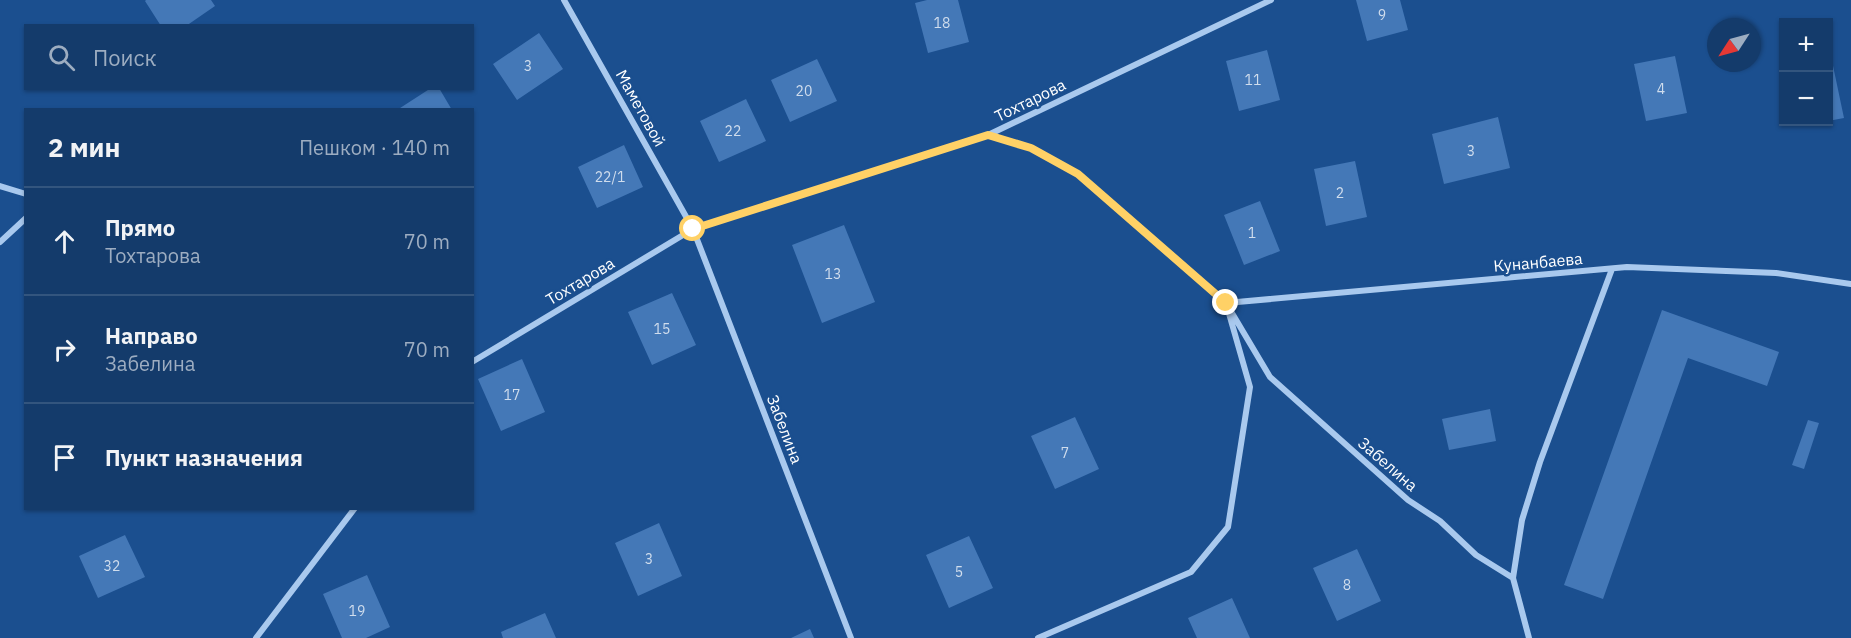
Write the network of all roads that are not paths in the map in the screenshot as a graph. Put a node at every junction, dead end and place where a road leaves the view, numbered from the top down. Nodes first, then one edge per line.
1 (564, 0) edge
2 (1271, 0) edge
3 (988, 135) junction
4 (0, 186) edge
5 (24, 193) edge
6 (24, 221) edge
7 (693, 229) junction
8 (0, 242) edge
9 (1612, 269) junction
10 (1851, 284) edge
11 (1226, 303) junction
12 (474, 361) edge
13 (353, 510) edge
14 (1513, 578) junction
15 (256, 638) edge
16 (851, 638) edge
17 (1038, 638) edge
18 (1528, 638) edge

1 - 7 street, Маметовой
2 - 3 street, Тохтарова
3 - 7 street, Тохтарова
3 - 11 street, Забелина
4 - 5 street
6 - 8 street
7 - 12 street, Тохтарова
7 - 16 street, Забелина
9 - 10 street, Кунанбаева
9 - 11 street, Кунанбаева
9 - 14 street
11 - 14 street, Забелина
11 - 17 street
13 - 15 street
14 - 18 street

